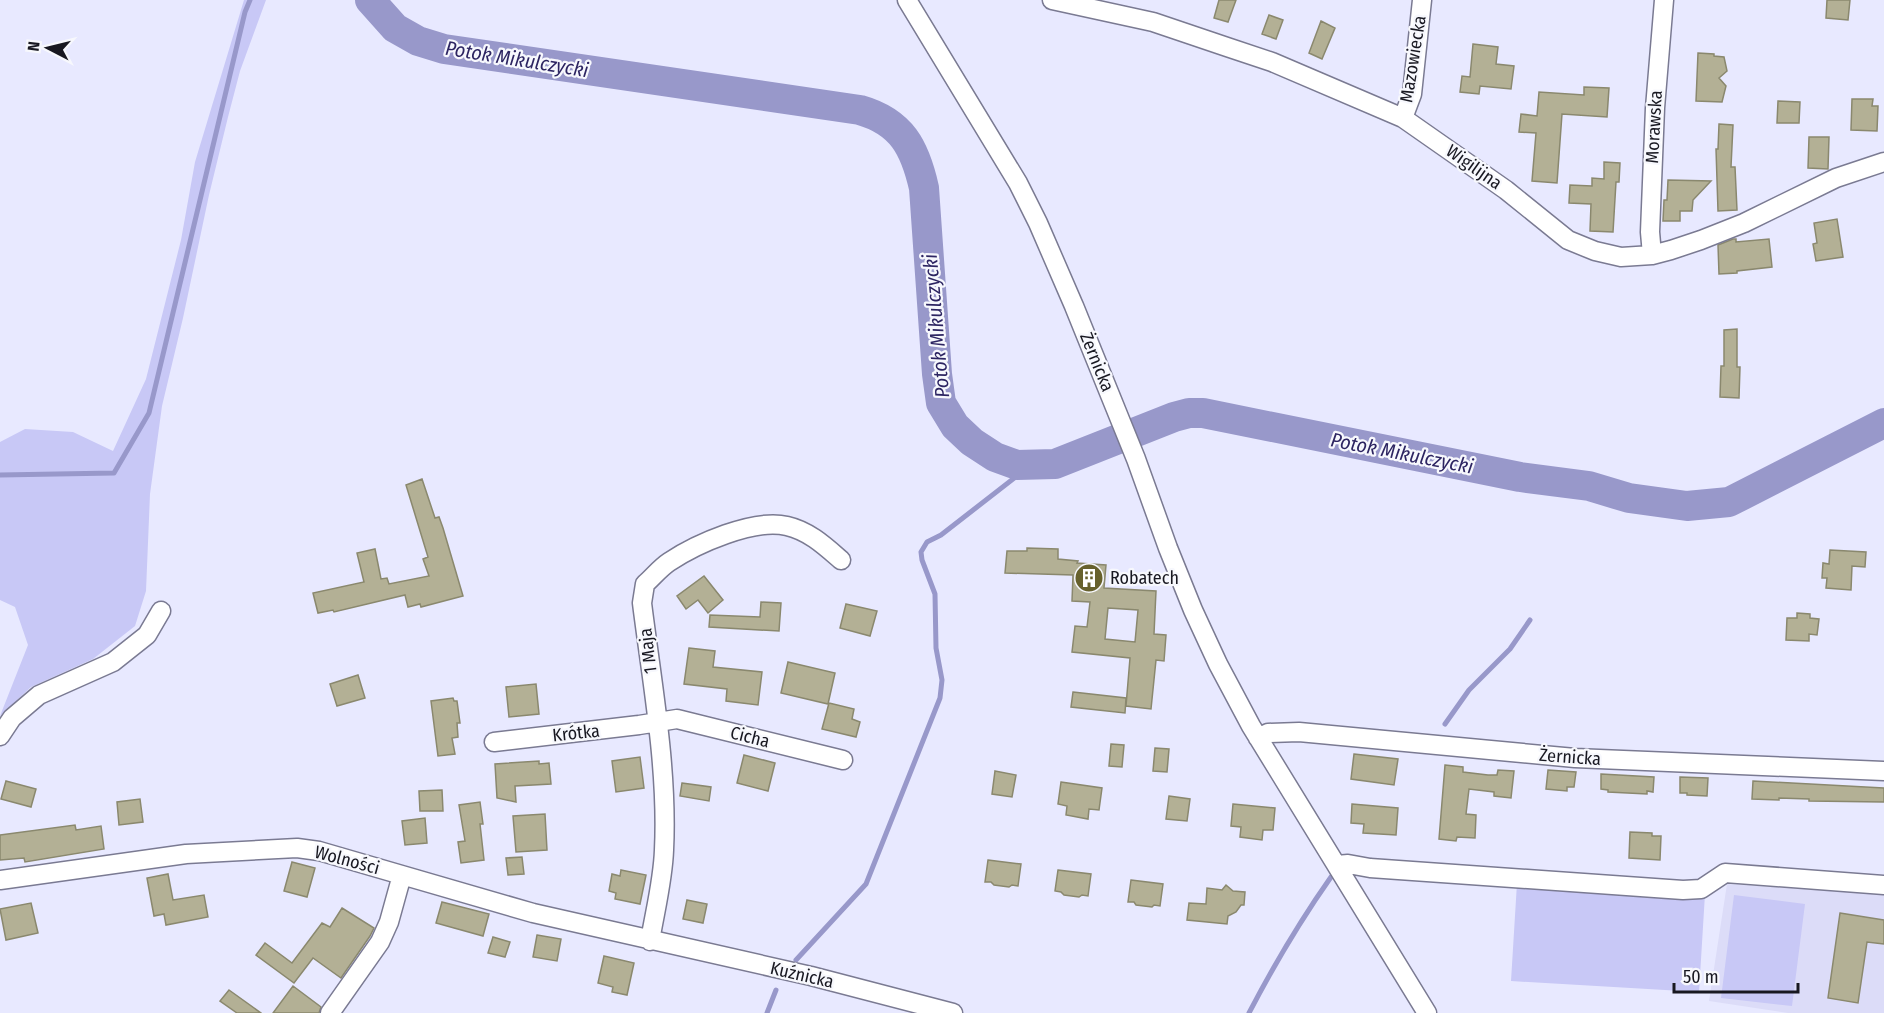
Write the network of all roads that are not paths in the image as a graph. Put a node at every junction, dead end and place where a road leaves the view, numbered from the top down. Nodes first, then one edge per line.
1 (907, 0) edge
2 (1052, 0) edge
3 (1422, 0) edge
4 (1664, 0) edge
5 (1403, 118) junction
6 (1884, 162) edge
7 (1652, 255) junction
8 (842, 560) dead end
9 (161, 611) dead end
10 (658, 722) junction
11 (0, 736) edge
12 (1258, 738) junction
13 (494, 742) dead end
14 (843, 760) dead end
15 (1884, 771) edge
16 (1337, 865) junction
17 (402, 875) junction
18 (0, 880) edge
19 (1884, 885) edge
20 (650, 941) junction
21 (330, 1013) edge
22 (953, 1013) edge
23 (1427, 1013) edge

1 - 12 street, Żernicka
2 - 5 street, Wigilijna
3 - 5 street, Mazowiecka
4 - 7 street, Morawska
5 - 7 street, Wigilijna
6 - 7 street, Wigilijna
8 - 10 street, 1 Maja
9 - 11 street
10 - 13 street, Krótka
10 - 14 street, Cicha
10 - 20 street, 1 Maja
12 - 15 street, Żernicka
12 - 16 street, Żernicka
16 - 19 street
16 - 23 street, Żernicka
17 - 18 street, Wolności
17 - 20 street, Wolności
17 - 21 street
20 - 22 street, Kuźnicka

